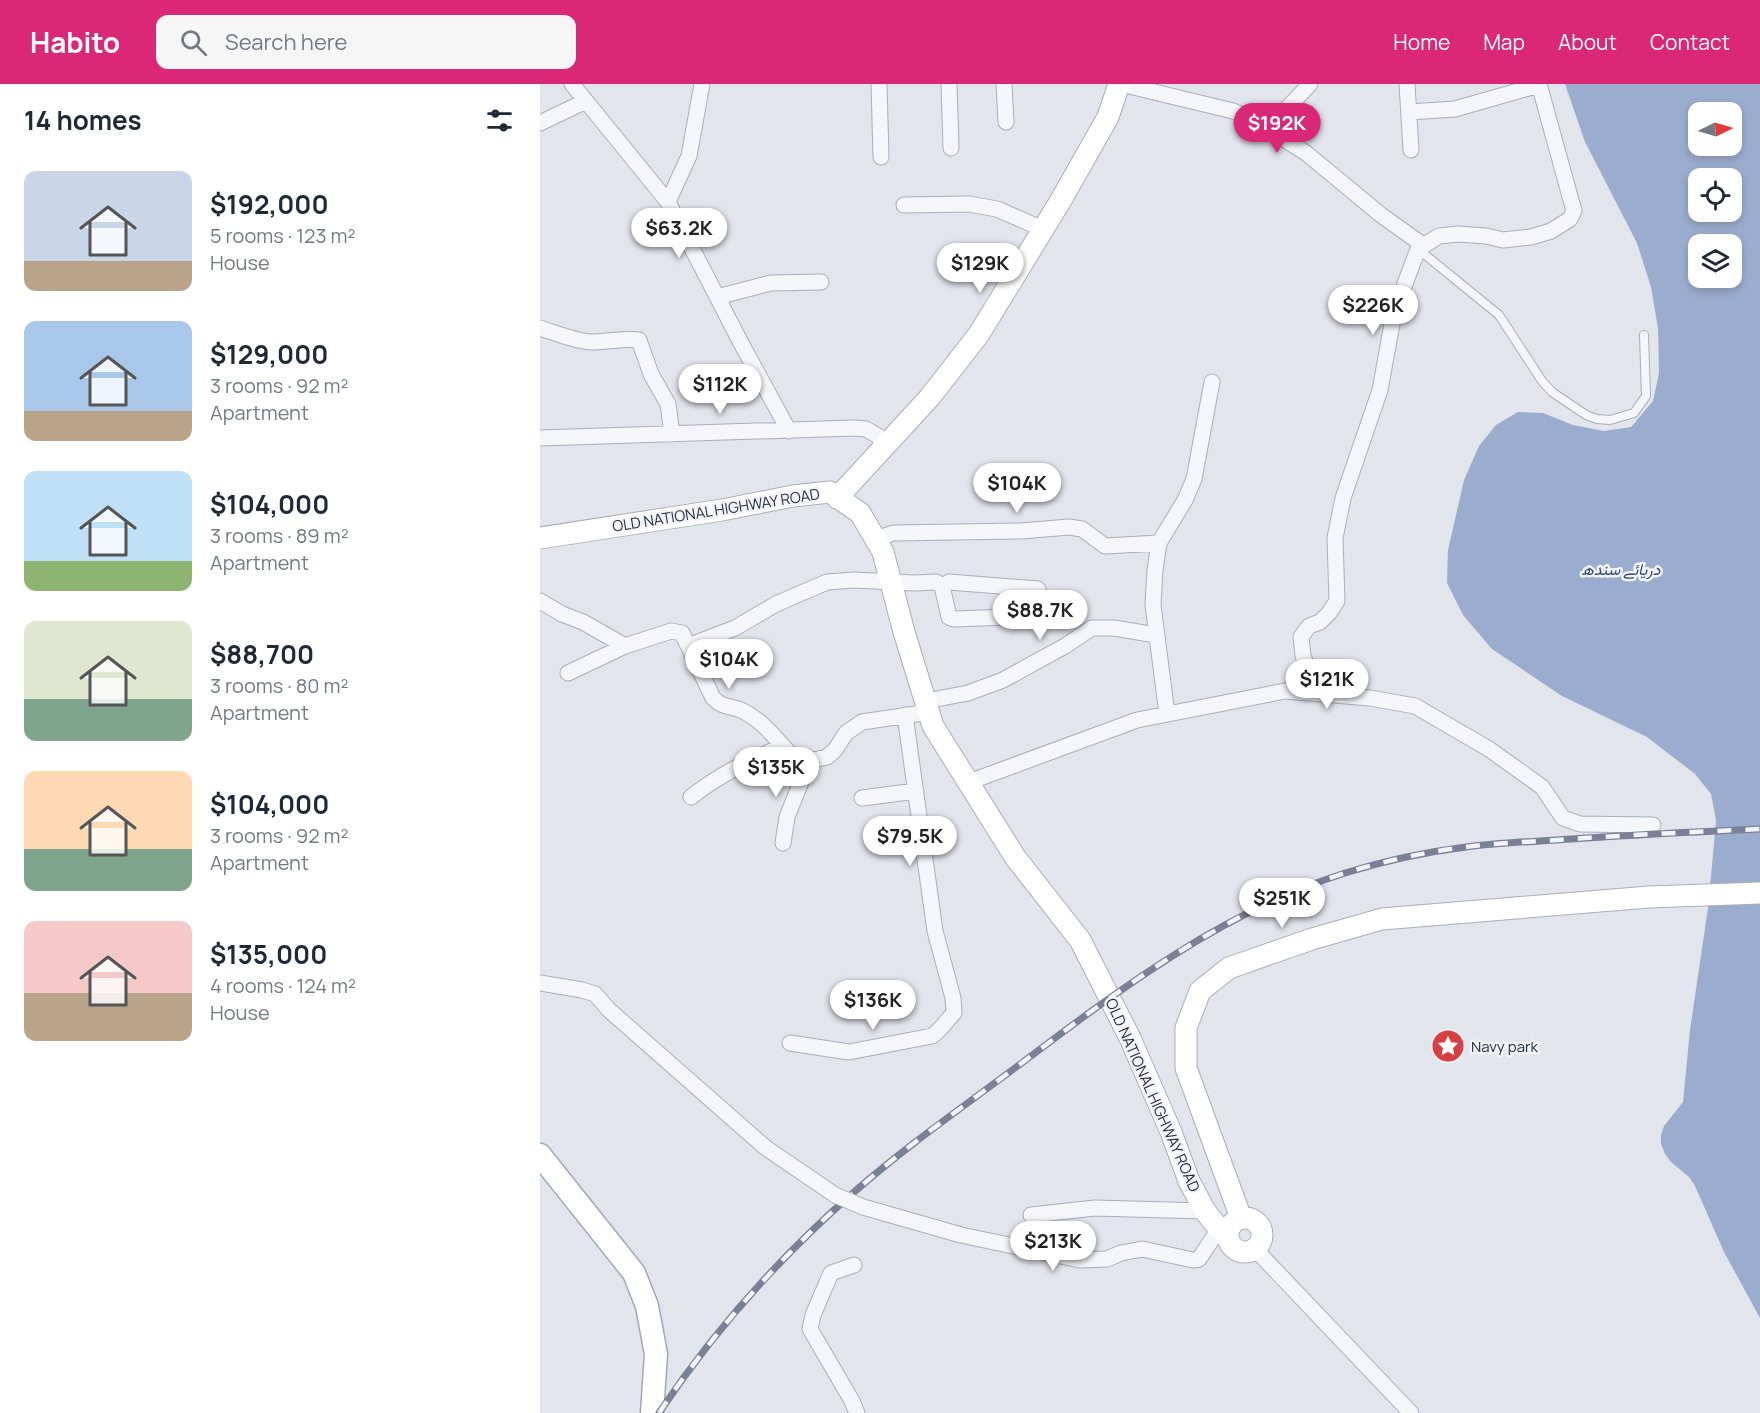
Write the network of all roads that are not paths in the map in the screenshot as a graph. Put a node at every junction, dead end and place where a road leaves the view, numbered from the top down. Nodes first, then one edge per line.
1 (572, 84) edge
2 (702, 84) edge
3 (879, 84) edge
4 (949, 84) edge
5 (1004, 84) edge
6 (1120, 84) edge
7 (1311, 84) edge
8 (1407, 84) edge
9 (1539, 84) edge
10 (586, 101) junction
11 (1409, 112) junction
12 (1006, 122) dead end
13 (540, 123) edge
14 (1268, 129) junction
15 (951, 148) dead end
16 (1411, 150) dead end
17 (881, 157) dead end
18 (668, 202) junction
19 (904, 205) dead end
20 (1043, 229) junction
21 (1420, 247) junction
22 (821, 282) dead end
23 (717, 297) junction
24 (540, 328) edge
25 (1644, 334) dead end
26 (1212, 382) dead end
27 (789, 431) junction
28 (672, 434) junction
29 (540, 438) edge
30 (888, 442) junction
31 (837, 498) junction
32 (540, 538) edge
33 (876, 539) junction
34 (1160, 543) junction
35 (890, 581) junction
36 (942, 586) junction
37 (1038, 590) dead end
38 (540, 601) edge
39 (1009, 616) dead end
40 (1156, 635) junction
41 (625, 646) junction
42 (688, 646) junction
43 (568, 673) dead end
44 (1318, 693) junction
45 (927, 707) junction
46 (1167, 714) junction
47 (905, 715) junction
48 (783, 746) junction
49 (809, 762) junction
50 (969, 782) junction
51 (916, 791) junction
52 (691, 797) dead end
53 (862, 798) dead end
54 (1653, 825) dead end
55 (783, 843) dead end
56 (1760, 893) edge
57 (540, 983) edge
58 (790, 1043) dead end
59 (540, 1155) edge
60 (540, 1173) edge
61 (1205, 1211) junction
62 (1031, 1215) dead end
63 (1229, 1226) junction
64 (1255, 1250) junction
65 (854, 1265) dead end
66 (641, 1413) edge
67 (652, 1413) edge
68 (857, 1413) edge
69 (1411, 1413) edge

1 - 10 street
2 - 18 street
3 - 17 street
4 - 15 street
5 - 12 street
6 - 14 street
6 - 20 main road
7 - 14 street
8 - 11 street
9 - 11 street
9 - 21 street
10 - 13 street
10 - 18 street
11 - 16 street
14 - 21 street
18 - 23 street
19 - 20 street
20 - 30 main road
21 - 25 lane
21 - 44 street
22 - 23 street
23 - 27 street
24 - 28 street
26 - 34 street
27 - 28 street
27 - 30 street
28 - 29 street
30 - 31 main road
31 - 32 main road, OLD NATIONAL HIGHWAY ROAD
31 - 33 main road, OLD NATIONAL HIGHWAY ROAD
33 - 34 street
33 - 35 main road, OLD NATIONAL HIGHWAY ROAD
34 - 40 street
35 - 36 street
35 - 42 street
35 - 45 main road, OLD NATIONAL HIGHWAY ROAD
36 - 37 street
36 - 39 street
38 - 41 street
40 - 45 street
40 - 46 street
41 - 42 street
41 - 43 street
42 - 48 street
44 - 46 street
44 - 54 street
45 - 47 street
45 - 50 main road, OLD NATIONAL HIGHWAY ROAD
46 - 50 street
47 - 49 street
47 - 51 street
48 - 49 street
48 - 52 street
49 - 55 street
50 - 61 main road, OLD NATIONAL HIGHWAY ROAD
51 - 53 street
51 - 58 street
56 - 63 main road
57 - 63 street, bridge
59 - 67 main road
60 - 66 main road
61 - 62 street
61 - 63 main road, OLD NATIONAL HIGHWAY ROAD
63 - 64 main road
63 - 64 main road
64 - 69 street
65 - 68 street

